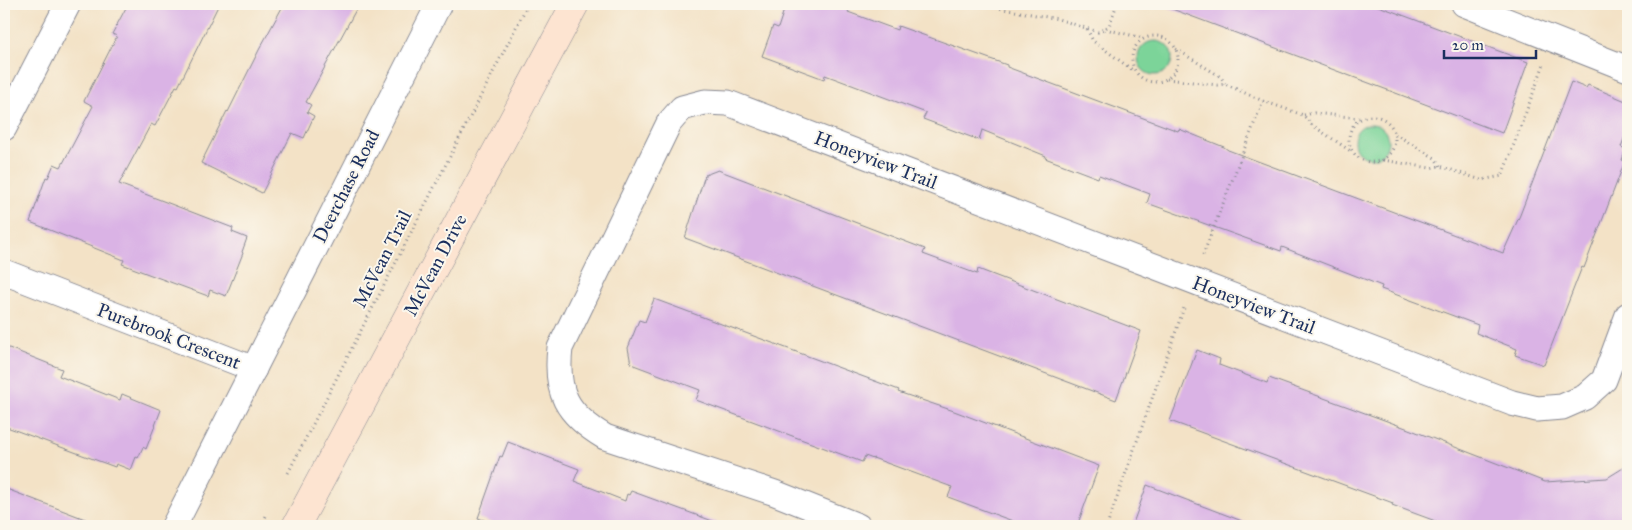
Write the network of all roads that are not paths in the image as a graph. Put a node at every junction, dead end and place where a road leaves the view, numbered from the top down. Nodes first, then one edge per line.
1 (68, 4) edge
2 (439, 4) edge
3 (575, 4) edge
4 (1464, 4) edge
5 (1628, 69) edge
6 (4, 128) edge
7 (4, 272) edge
8 (1628, 315) edge
9 (254, 369) junction
10 (174, 526) edge
11 (296, 526) edge
12 (858, 526) edge

1 - 6 street
2 - 9 street, Deerchase Road
3 - 11 main road, McVean Drive
4 - 5 street
7 - 9 street, Purebrook Crescent
8 - 12 street, Honeyview Trail
9 - 10 street, Purebrook Crescent

